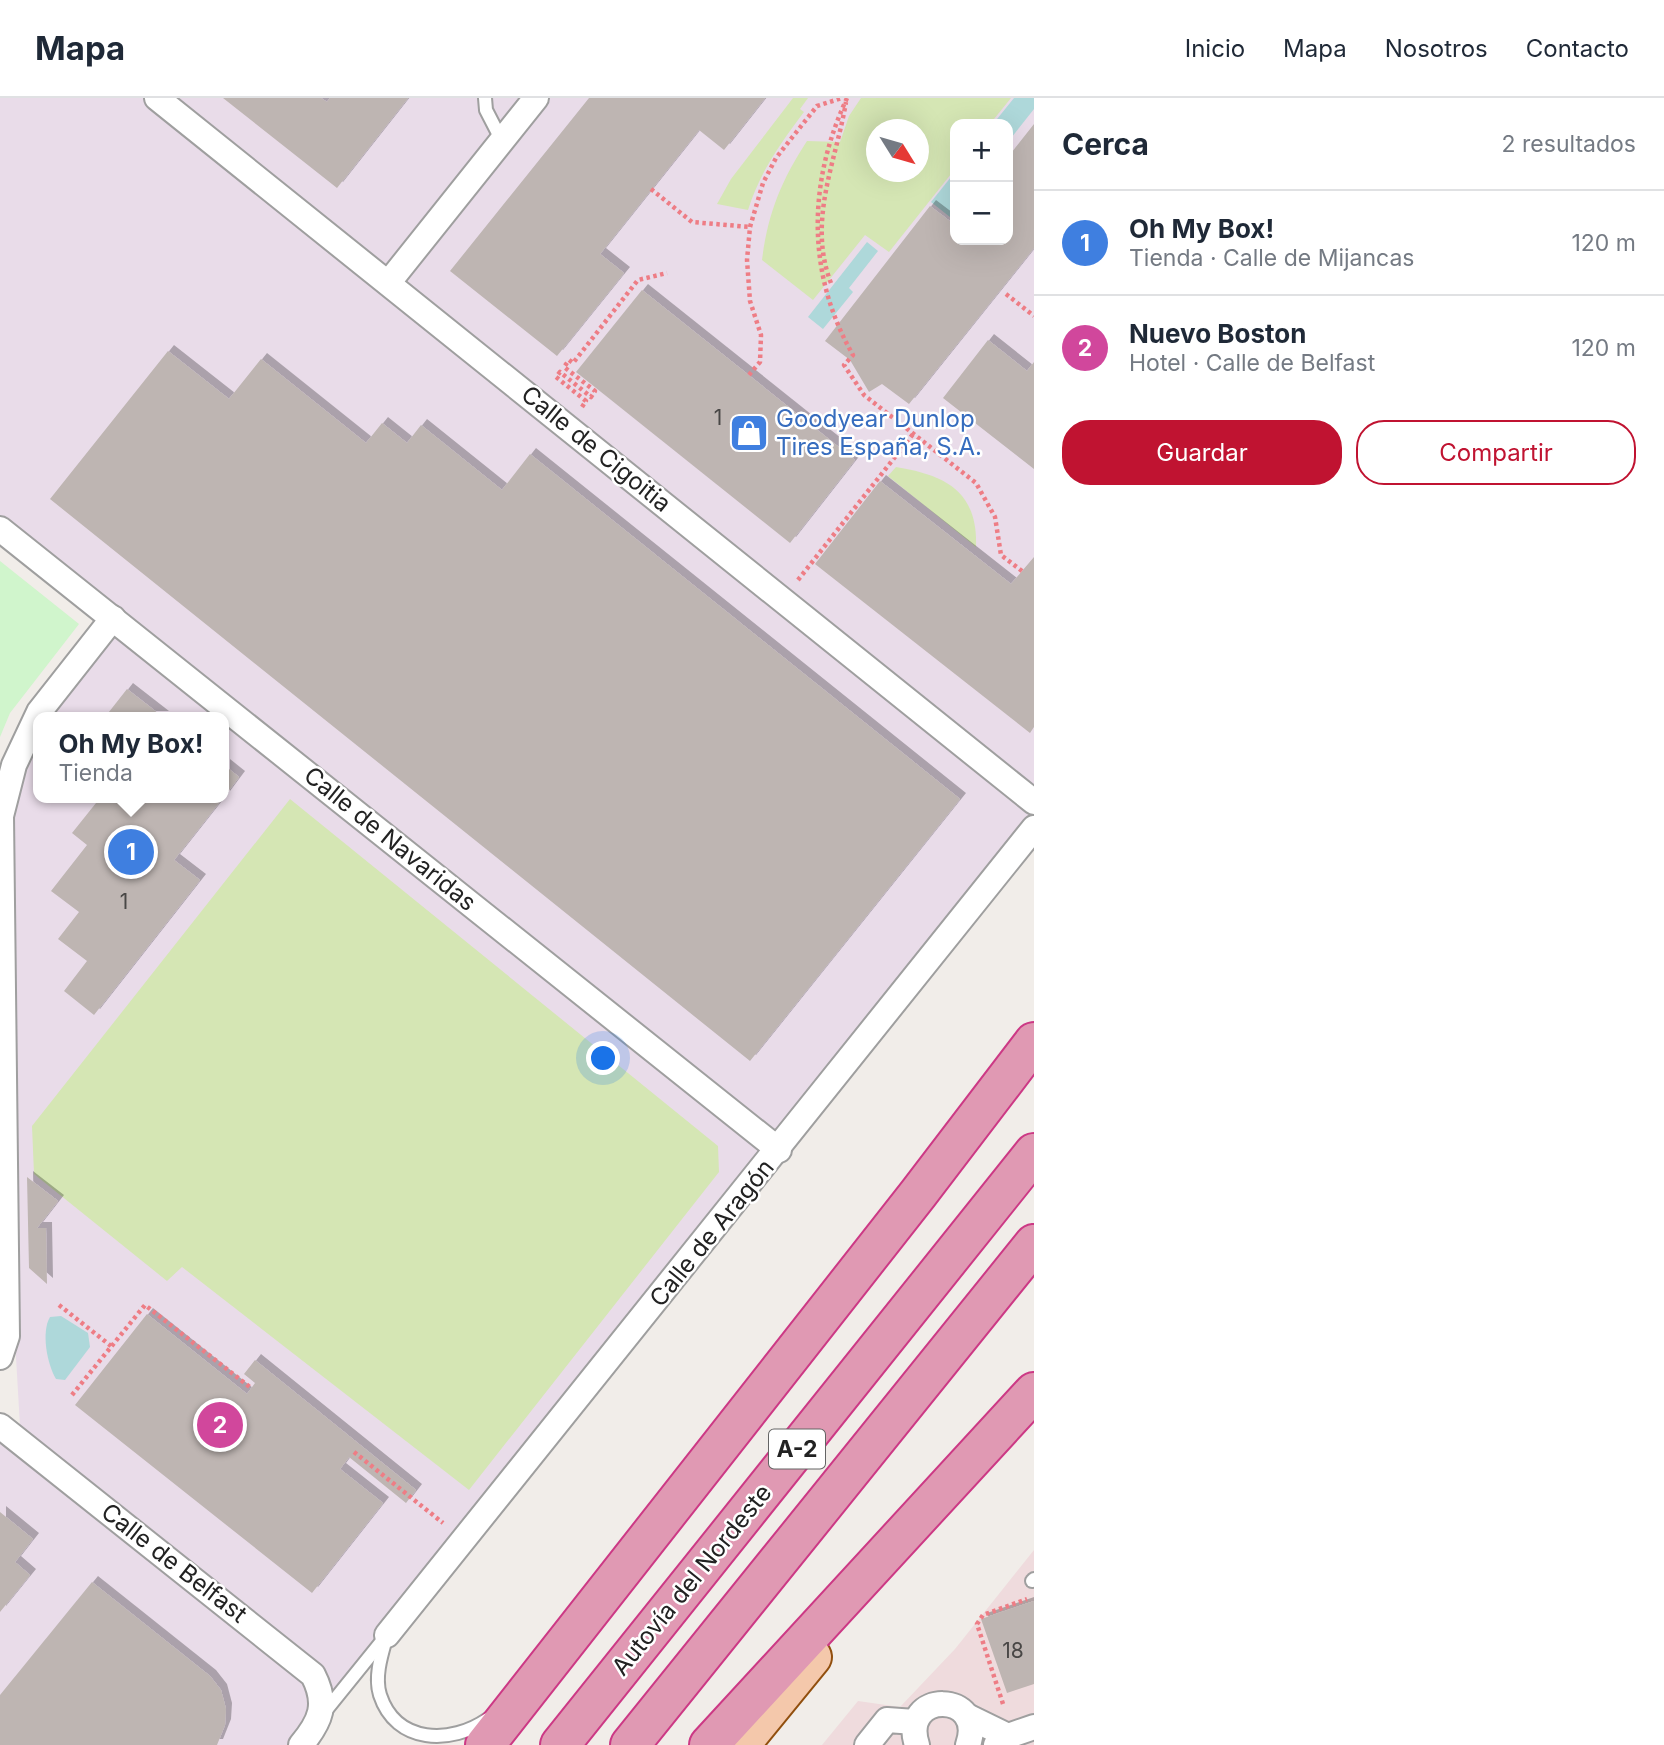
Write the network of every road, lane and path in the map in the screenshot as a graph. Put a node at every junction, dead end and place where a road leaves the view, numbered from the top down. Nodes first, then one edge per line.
1 (157, 98) edge
2 (485, 98) edge
3 (537, 98) edge
4 (845, 98) edge
5 (502, 141) junction
6 (651, 189) dead end
7 (750, 227) junction
8 (667, 273) dead end
9 (389, 282) junction
10 (831, 282) dead end
11 (1006, 294) dead end
12 (1034, 316) edge
13 (749, 375) dead end
14 (575, 416) dead end
15 (913, 434) junction
16 (0, 529) edge
17 (1022, 571) dead end
18 (791, 589) dead end
19 (113, 618) junction
20 (39, 712) edge
21 (33, 725) edge
22 (1034, 802) edge
23 (1034, 828) edge
24 (1034, 1042) edge
25 (1034, 1065) edge
26 (779, 1150) junction
27 (1034, 1153) edge
28 (1034, 1244) edge
29 (59, 1305) dead end
30 (111, 1346) junction
31 (0, 1357) edge
32 (251, 1388) dead end
33 (72, 1395) dead end
34 (1029, 1408) edge
35 (0, 1426) edge
36 (354, 1452) dead end
37 (939, 1496) junction
38 (452, 1531) dead end
39 (1034, 1597) edge
40 (571, 1633) junction
41 (387, 1635) junction
42 (1003, 1704) dead end
43 (322, 1715) junction
44 (967, 1716) junction
45 (1034, 1727) edge
46 (916, 1734) edge
47 (642, 1735) edge
48 (1002, 1740) edge
49 (301, 1745) edge
50 (485, 1745) edge
51 (491, 1745) edge
52 (560, 1745) edge
53 (709, 1745) edge
54 (740, 1745) edge
55 (867, 1745) edge
56 (968, 1745) edge

1 - 9 street, Calle de Cigoitia
2 - 5 lane
3 - 5 street
4 - 7 path
4 - 10 path
4 - 15 path
5 - 9 street
6 - 7 path
7 - 13 path
8 - 14 path
9 - 22 street, Calle de Cigoitia
11 - 12 path
15 - 17 path
15 - 18 path
16 - 19 street, Calle de Navaridas
19 - 20 street
19 - 26 street, Calle de Navaridas
21 - 31 street
23 - 26 street, Calle de Aragón
24 - 40 highway
25 - 51 highway
26 - 41 street, Calle de Aragón
27 - 52 highway, Autovía del Nordeste / A-2
28 - 47 highway, A-2
29 - 30 path
30 - 32 path
30 - 33 path
34 - 37 highway
35 - 43 street, Calle de Belfast
36 - 38 path
37 - 53 highway
37 - 54 main road
39 - 42 path
40 - 41 lane
40 - 50 highway
41 - 43 lane
43 - 49 street
44 - 46 street
44 - 48 street
44 - 56 street
45 - 48 street
46 - 55 street

